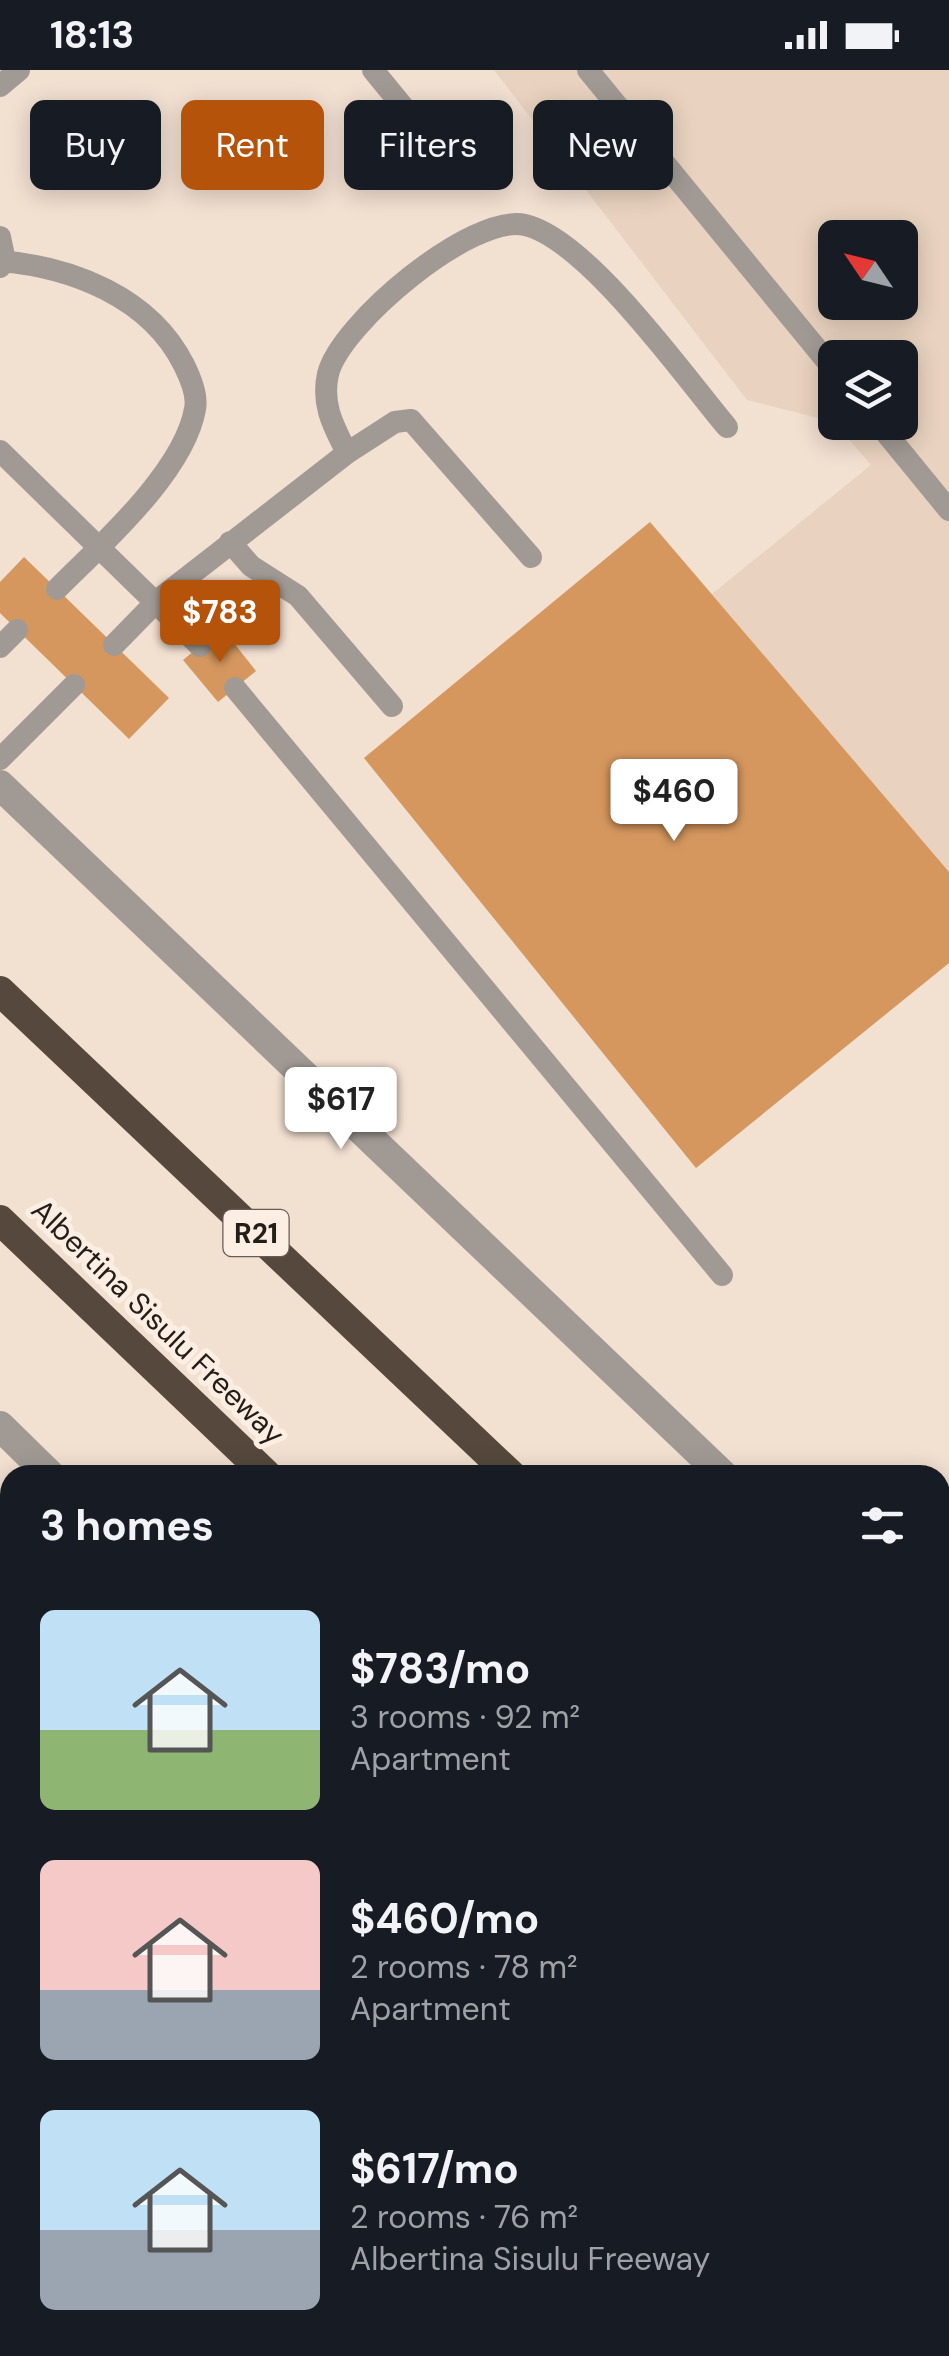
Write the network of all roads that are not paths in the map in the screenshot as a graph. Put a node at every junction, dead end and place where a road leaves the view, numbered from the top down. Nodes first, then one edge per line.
1 (19, 70) edge
2 (373, 70) edge
3 (588, 70) edge
4 (0, 86) edge
5 (398, 100) edge
6 (0, 237) edge
7 (2, 263) edge
8 (818, 350) edge
9 (728, 428) dead end
10 (893, 440) edge
11 (0, 451) edge
12 (347, 453) junction
13 (949, 510) edge
14 (230, 542) junction
15 (101, 545) junction
16 (531, 557) dead end
17 (58, 589) dead end
18 (158, 600) junction
19 (17, 630) dead end
20 (114, 645) dead end
21 (200, 646) dead end
22 (0, 647) edge
23 (74, 685) dead end
24 (236, 688) dead end
25 (392, 706) dead end
26 (0, 759) edge
27 (0, 786) edge
28 (0, 991) edge
29 (0, 1220) edge
30 (722, 1275) dead end
31 (0, 1426) edge
32 (40, 1465) edge
33 (257, 1465) edge
34 (501, 1465) edge
35 (713, 1465) edge

1 - 4 lane
2 - 5 lane
3 - 8 lane
6 - 7 lane
7 - 15 lane
9 - 12 lane
10 - 13 lane
11 - 15 lane
12 - 14 lane
12 - 16 lane
14 - 18 lane
14 - 25 lane
15 - 17 lane
15 - 18 lane
18 - 20 lane
18 - 21 lane
19 - 22 lane
23 - 26 lane
24 - 30 lane
27 - 35 street
28 - 34 highway, R21
29 - 33 highway, Albertina Sisulu Freeway
31 - 32 street

